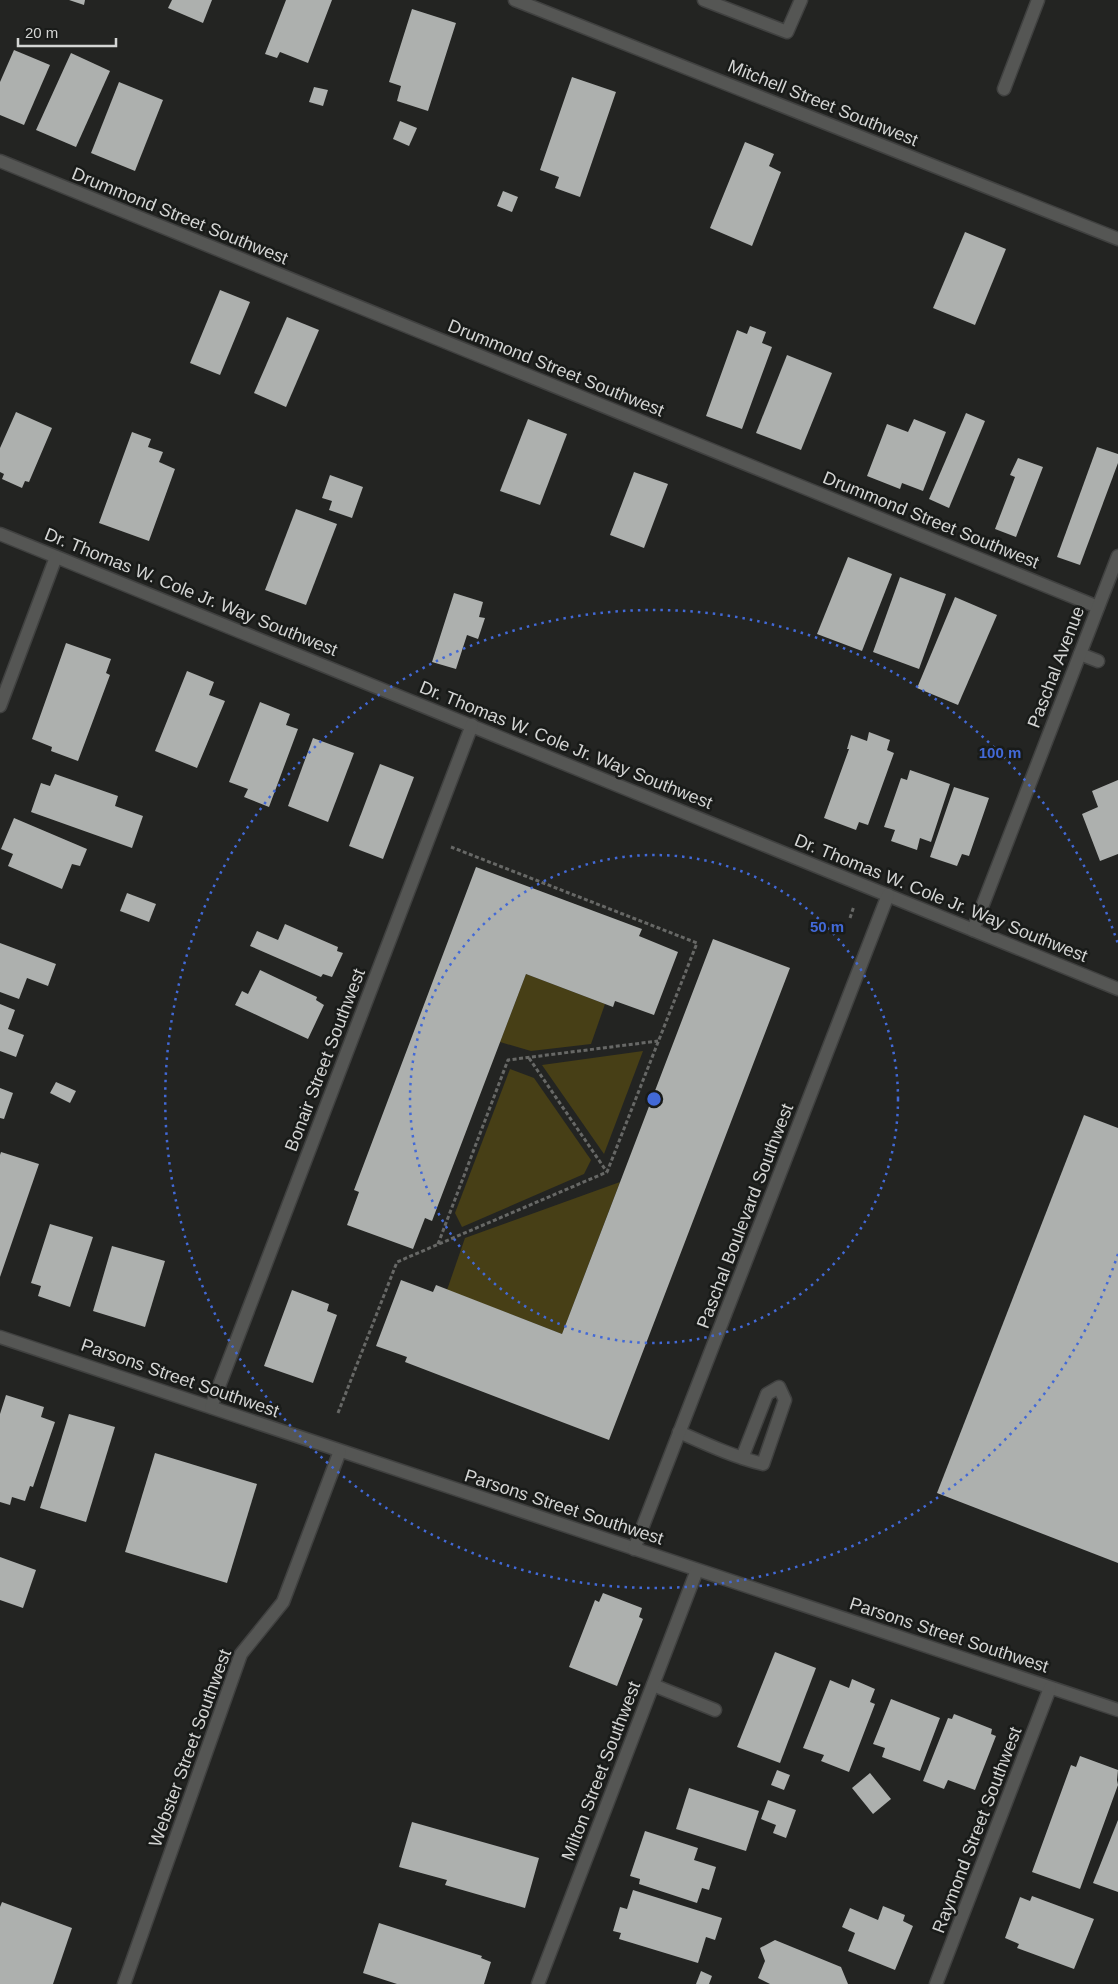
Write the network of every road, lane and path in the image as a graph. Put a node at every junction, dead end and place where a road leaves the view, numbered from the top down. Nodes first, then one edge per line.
1 (515, 0) edge
2 (704, 0) edge
3 (801, 0) edge
4 (1038, 0) edge
5 (1004, 89) dead end
6 (0, 161) edge
7 (1118, 240) edge
8 (0, 534) edge
9 (1118, 556) edge
10 (56, 557) junction
11 (1098, 607) junction
12 (1080, 654) junction
13 (1098, 661) dead end
14 (0, 706) edge
15 (472, 726) junction
16 (447, 845) dead end
17 (888, 895) junction
18 (855, 902) dead end
19 (850, 918) dead end
20 (973, 930) junction
21 (1118, 989) edge
22 (658, 1042) junction
23 (529, 1058) junction
24 (607, 1172) junction
25 (438, 1244) junction
26 (0, 1337) edge
27 (211, 1407) junction
28 (338, 1413) dead end
29 (679, 1432) junction
30 (340, 1451) junction
31 (742, 1458) junction
32 (634, 1549) junction
33 (697, 1570) junction
34 (653, 1685) junction
35 (1050, 1688) junction
36 (715, 1710) dead end
37 (1118, 1710) edge
38 (124, 1984) edge
39 (538, 1984) edge
40 (936, 1984) edge

1 - 7 street, Mitchell Street Southwest
2 - 3 street
4 - 5 street
6 - 11 street, Drummond Street Southwest
8 - 10 street, Dr. Thomas W. Cole Jr. Way Southwest
9 - 11 street, Paschal Avenue
10 - 14 street
10 - 15 street, Dr. Thomas W. Cole Jr. Way Southwest
11 - 12 street, Paschal Avenue
12 - 13 street
12 - 20 street, Paschal Avenue
15 - 17 street, Dr. Thomas W. Cole Jr. Way Southwest
15 - 27 street, Bonair Street Southwest
16 - 22 path
17 - 20 street, Dr. Thomas W. Cole Jr. Way Southwest
17 - 29 street, Paschal Boulevard Southwest
18 - 19 path
20 - 21 street, Dr. Thomas W. Cole Jr. Way Southwest
22 - 23 path
22 - 24 path
23 - 24 path
23 - 25 path
24 - 25 path
25 - 28 path
26 - 27 street, Parsons Street Southwest
27 - 30 street, Parsons Street Southwest
29 - 31 street
29 - 32 street, Paschal Boulevard Southwest
30 - 32 street, Parsons Street Southwest
30 - 38 street, Webster Street Southwest
31 - 31 street
32 - 33 street, Parsons Street Southwest
33 - 34 street, Milton Street Southwest
33 - 35 street, Parsons Street Southwest
34 - 36 street
34 - 39 street, Milton Street Southwest
35 - 37 street, Parsons Street Southwest
35 - 40 street, Raymond Street Southwest

